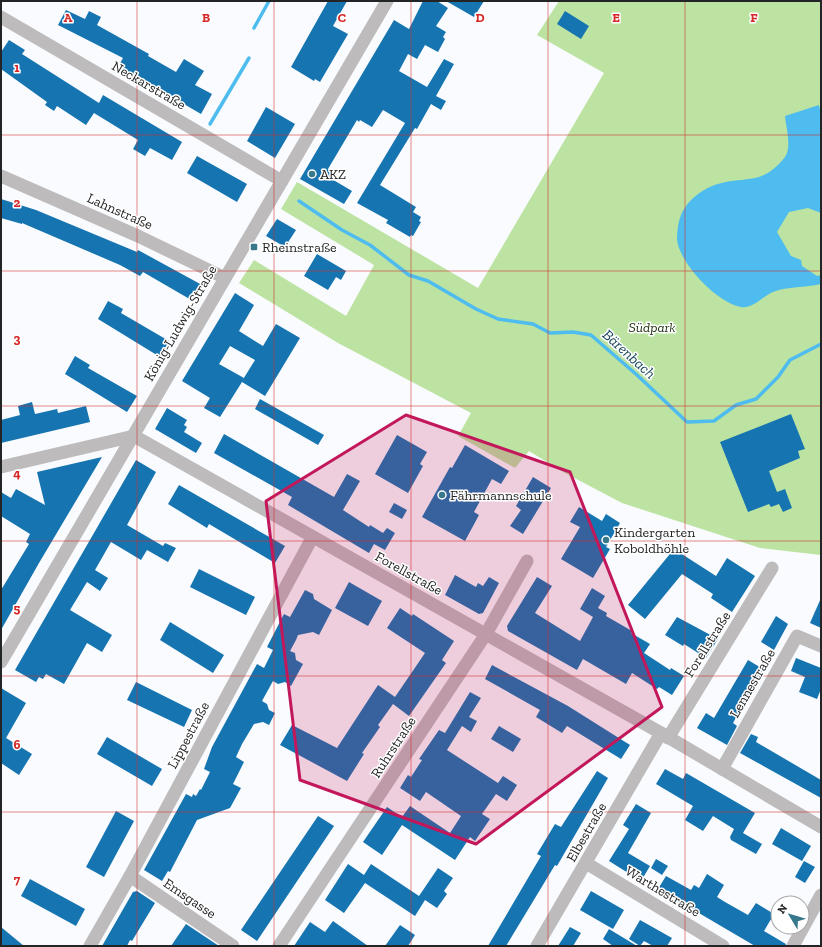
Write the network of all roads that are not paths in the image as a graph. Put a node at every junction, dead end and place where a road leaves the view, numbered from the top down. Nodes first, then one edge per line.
1 (387, 1) edge
2 (1, 17) edge
3 (1, 176) edge
4 (282, 181) junction
5 (225, 278) junction
6 (134, 436) junction
7 (1, 467) edge
8 (312, 538) junction
9 (527, 561) dead end
10 (772, 568) dead end
11 (486, 634) junction
12 (821, 646) edge
13 (1, 662) edge
14 (665, 736) junction
15 (722, 768) junction
16 (821, 827) edge
17 (586, 863) junction
18 (130, 876) junction
19 (821, 895) edge
20 (90, 946) edge
21 (233, 946) edge
22 (279, 946) edge
23 (537, 946) edge
24 (723, 946) edge
25 (793, 946) edge

1 - 4 street, König-Ludwig-Straße
2 - 4 street, Neckarstraße
3 - 5 street, Lahnstraße
4 - 5 street, König-Ludwig-Straße
5 - 6 street, König-Ludwig-Straße
6 - 7 street
6 - 8 street, Forellstraße
6 - 13 street, König-Ludwig-Straße
8 - 11 street, Forellstraße
8 - 18 street, Lippestraße
9 - 11 street, Ruhrstraße
10 - 14 street, Forellstraße
11 - 14 street, Forellstraße
11 - 22 street, Ruhrstraße
12 - 15 street, Lennestraße
14 - 15 street, Forellstraße
14 - 17 street, Elbestraße
15 - 16 street, Forellstraße
17 - 23 street, Elbestraße
17 - 24 street, Warthestraße
18 - 20 street, Lippestraße
18 - 21 street, Emsgasse
19 - 25 street

